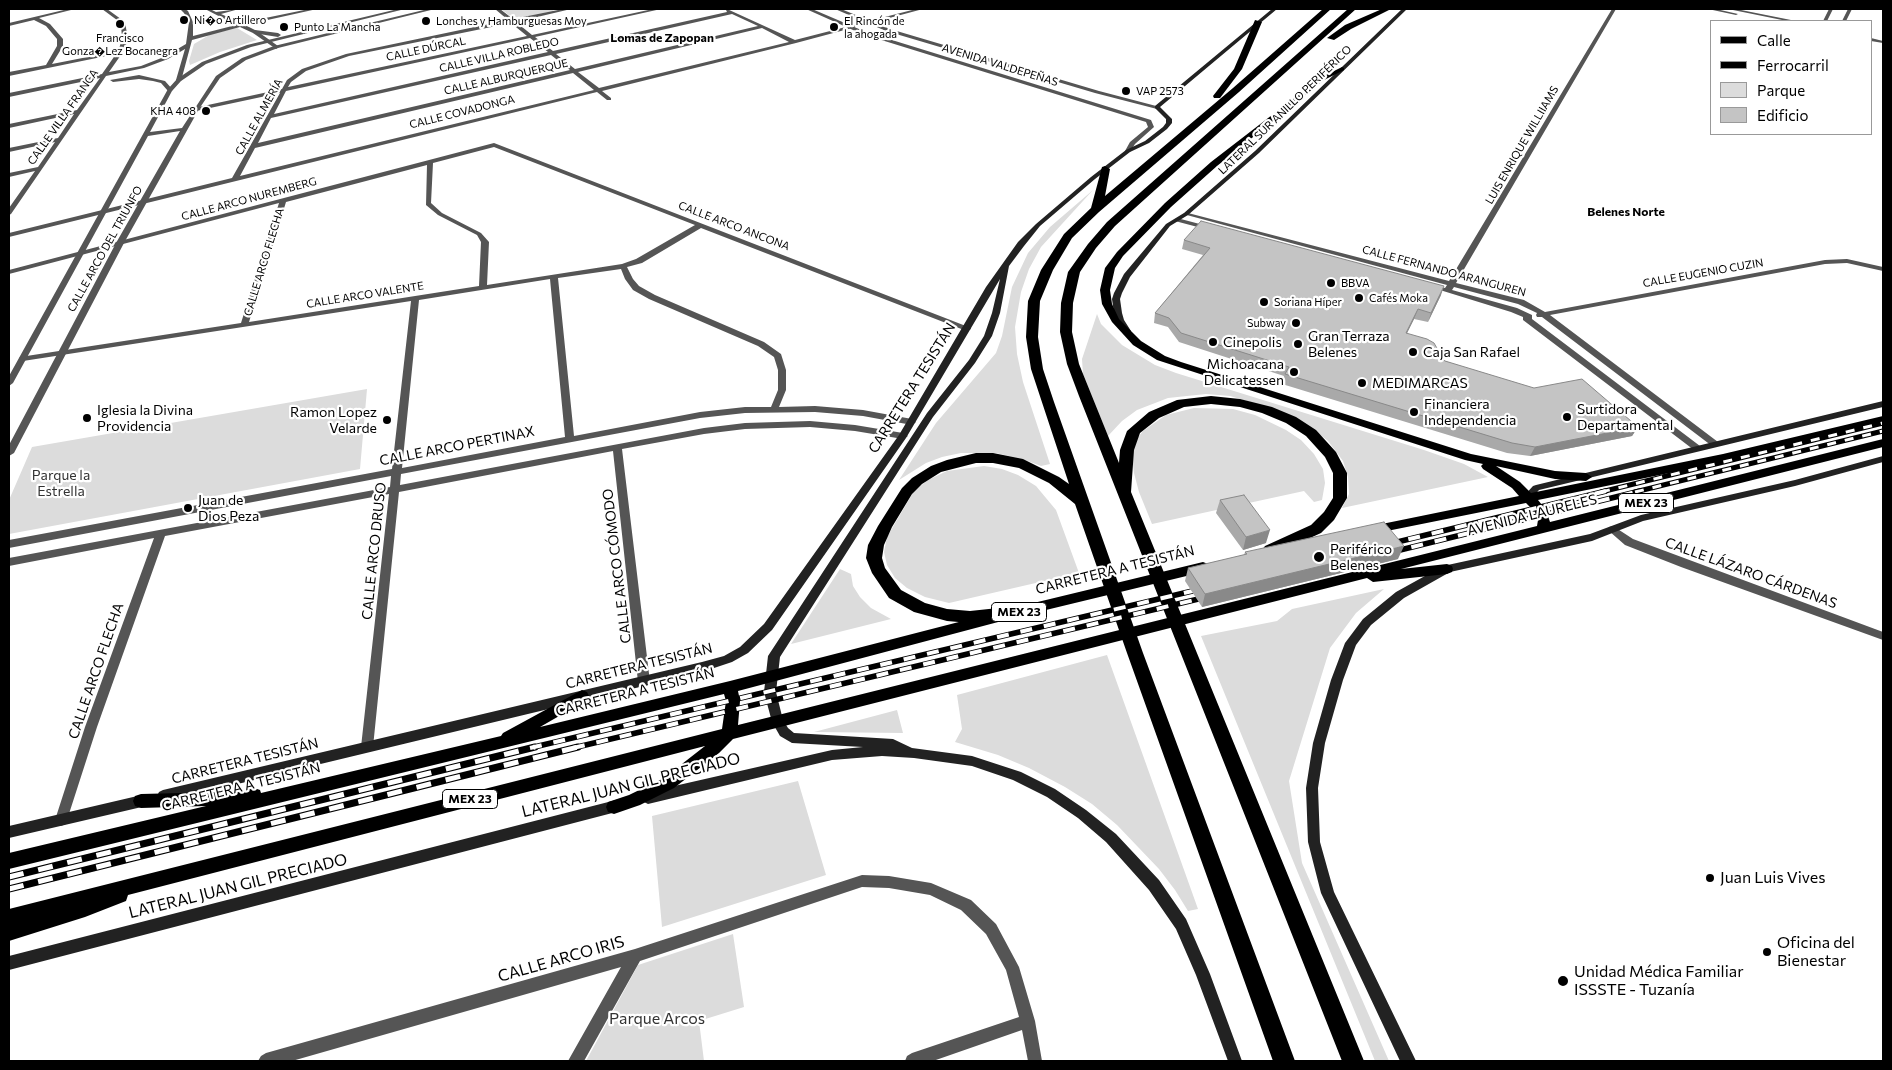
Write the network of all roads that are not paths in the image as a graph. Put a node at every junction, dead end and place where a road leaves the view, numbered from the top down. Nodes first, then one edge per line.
1 (73, 9) edge
2 (104, 9) edge
3 (182, 9) edge
4 (207, 9) edge
5 (237, 9) edge
6 (315, 9) edge
7 (403, 9) edge
8 (433, 9) edge
9 (497, 9) edge
10 (568, 9) edge
11 (659, 9) edge
12 (725, 9) edge
13 (808, 9) edge
14 (837, 9) edge
15 (921, 9) edge
16 (1275, 9) edge
17 (1328, 9) edge
18 (1352, 9) edge
19 (1387, 9) edge
20 (1405, 9) edge
21 (1614, 9) edge
22 (1710, 9) edge
23 (1730, 9) edge
24 (732, 12) junction
25 (216, 13) junction
26 (34, 18) junction
27 (1769, 20) edge
28 (1789, 20) edge
29 (512, 21) junction
30 (1258, 22) junction
31 (868, 23) junction
32 (9, 24) edge
33 (242, 26) junction
34 (761, 26) junction
35 (850, 28) junction
36 (255, 32) junction
37 (294, 34) junction
38 (532, 36) junction
39 (267, 41) junction
40 (189, 42) junction
41 (794, 42) junction
42 (276, 47) junction
43 (120, 52) junction
44 (552, 53) junction
45 (48, 66) junction
46 (1342, 69) junction
47 (575, 72) junction
48 (9, 74) edge
49 (103, 76) junction
50 (179, 80) junction
51 (98, 83) junction
52 (170, 90) junction
53 (285, 90) junction
54 (598, 90) junction
55 (1097, 92) junction
56 (9, 95) edge
57 (609, 99) dead end
58 (1081, 100) junction
59 (9, 101) edge
60 (1156, 107) junction
61 (1241, 108) junction
62 (196, 109) junction
63 (79, 111) junction
64 (270, 117) junction
65 (9, 126) edge
66 (1192, 128) junction
67 (185, 129) junction
68 (146, 134) junction
69 (60, 139) junction
70 (494, 145) joint
71 (254, 146) junction
72 (9, 150) edge
73 (1128, 151) junction
74 (430, 162) junction
75 (40, 168) junction
76 (1105, 169) junction
77 (9, 175) edge
78 (235, 179) junction
79 (18, 200) junction
80 (283, 200) junction
81 (9, 202) edge
82 (143, 202) junction
83 (1095, 210) junction
84 (104, 211) junction
85 (9, 213) edge
86 (1186, 214) junction
87 (1176, 220) junction
88 (701, 225) junction
89 (9, 235) edge
90 (120, 242) junction
91 (1298, 247) junction
92 (82, 252) junction
93 (1006, 264) junction
94 (623, 266) junction
95 (1883, 270) edge
96 (9, 272) edge
97 (554, 277) junction
98 (1450, 287) junction
99 (483, 288) junction
100 (416, 298) junction
101 (1542, 314) junction
102 (1526, 318) junction
103 (244, 325) junction
104 (967, 328) junction
105 (1137, 343) junction
106 (62, 353) junction
107 (23, 359) junction
108 (9, 383) edge
109 (1883, 404) edge
110 (774, 409) junction
111 (1883, 419) edge
112 (912, 422) junction
113 (902, 436) junction
114 (570, 439) junction
115 (1883, 443) edge
116 (1715, 444) junction
117 (617, 447) junction
118 (1697, 448) junction
119 (9, 453) edge
120 (1468, 457) junction
121 (1883, 460) edge
122 (397, 471) junction
123 (1586, 477) junction
124 (395, 489) junction
125 (1124, 496) junction
126 (1528, 497) junction
127 (1080, 500) junction
128 (1613, 529) junction
129 (1543, 530) junction
130 (161, 533) junction
131 (1356, 533) edge
132 (1321, 540) edge
133 (9, 544) edge
134 (1263, 553) joint
135 (9, 562) edge
136 (1220, 563) edge
137 (1448, 569) junction
138 (1341, 580) junction
139 (1017, 612) junction
140 (1883, 636) edge
141 (770, 676) junction
142 (644, 682) junction
143 (730, 687) junction
144 (582, 696) junction
145 (778, 722) junction
146 (728, 734) junction
147 (498, 743) junction
148 (367, 747) junction
149 (914, 753) junction
150 (302, 790) junction
151 (141, 801) junction
152 (614, 807) junction
153 (61, 820) junction
154 (9, 832) edge
155 (9, 861) edge
156 (163, 878) junction
157 (9, 917) edge
158 (9, 933) edge
159 (635, 956) junction
160 (9, 963) edge
161 (1028, 1021) junction
162 (266, 1061) edge
163 (576, 1061) edge
164 (912, 1061) edge
165 (1035, 1061) edge
166 (1235, 1061) edge
167 (1284, 1061) edge
168 (1353, 1061) edge
169 (1408, 1061) edge

1 - 26 street
2 - 43 street, CALLE VILLA FRANCA
3 - 40 street
4 - 25 street
5 - 25 street
6 - 33 street
7 - 37 street
8 - 42 street, CALLE ARCO DEL TRIUNFO
9 - 29 street
10 - 29 street, CALLE ALMERÍA
11 - 38 street, CALLE DÚRCAL
12 - 24 street
13 - 35 street, AVENIDA VALDEPEÑAS
14 - 31 street, AVENIDA VALDEPEÑAS
15 - 31 street, CALLE COVADONGA
16 - 30 main road
17 - 66 highway
18 - 61 highway
19 - 61 highway
20 - 46 main road, LATERAL SUR ANILLO PERIFÉRICO
21 - 98 street, LUIS ENRIQUE WILLIIAMS
22 - 27 street
23 - 28 street
24 - 34 street
24 - 44 street, CALLE VILLA ROBLEDO
25 - 33 street
26 - 32 street
26 - 45 street
29 - 38 street
29 - 53 street, CALLE ALMERÍA
30 - 60 main road
30 - 66 highway
31 - 35 street, CALLE COVADONGA
31 - 55 street, AVENIDA VALDEPEÑAS
33 - 36 street
33 - 40 street
34 - 41 street
34 - 47 street, CALLE ALBURQUERQUE
35 - 41 street, CALLE COVADONGA
35 - 58 street, AVENIDA VALDEPEÑAS
36 - 37 street
36 - 39 street
37 - 39 street
38 - 44 street
38 - 53 street, CALLE DÚRCAL
39 - 42 street
39 - 50 street
40 - 49 street
40 - 50 street
41 - 54 street, CALLE COVADONGA
42 - 62 street, CALLE ARCO DEL TRIUNFO
43 - 45 street
43 - 49 street, CALLE VILLA FRANCA
44 - 47 street
44 - 64 street, CALLE VILLA ROBLEDO
45 - 48 street
46 - 86 main road, LATERAL SUR ANILLO PERIFÉRICO
46 - 105 main road
47 - 54 street
47 - 71 street, CALLE ALBURQUERQUE
49 - 51 street, CALLE VILLA FRANCA
49 - 56 street
50 - 52 street, CALLE ARCO DEL TRIUNFO
51 - 52 street
51 - 59 street
51 - 63 street, CALLE VILLA FRANCA
52 - 68 street, CALLE ARCO DEL TRIUNFO
53 - 62 street, CALLE DÚRCAL
53 - 64 street, CALLE ALMERÍA
54 - 57 street
54 - 78 street, CALLE COVADONGA
55 - 58 street
55 - 60 street, AVENIDA VALDEPEÑAS
58 - 73 street, AVENIDA VALDEPEÑAS
60 - 73 main road, CARRETERA TESISTÁN
61 - 125 highway
62 - 67 street, CALLE ARCO DEL TRIUNFO
63 - 65 street
63 - 69 street, CALLE VILLA FRANCA
64 - 71 street, CALLE ALMERÍA
66 - 83 highway
67 - 68 street
67 - 82 street, CALLE ARCO DEL TRIUNFO
68 - 84 street, CALLE ARCO DEL TRIUNFO
69 - 72 street
69 - 75 street, CALLE VILLA FRANCA
70 - 74 street, CALLE ARCO NUREMBERG
70 - 88 street, CALLE ARCO ANCONA
71 - 78 street, CALLE ALMERÍA
73 - 76 main road, CARRETERA TESISTÁN
74 - 80 street, CALLE ARCO NUREMBERG
74 - 99 street
75 - 77 street
75 - 79 street, CALLE VILLA FRANCA
76 - 83 highway
76 - 93 main road, CARRETERA TESISTÁN
78 - 82 street, CALLE COVADONGA
79 - 81 street
79 - 85 street, CALLE VILLA FRANCA
80 - 90 street, CALLE ARCO NUREMBERG
80 - 103 street, CALLE ARCO FLECHA
82 - 84 street, CALLE COVADONGA
82 - 90 street, CALLE ARCO DEL TRIUNFO
83 - 127 highway
84 - 89 street, CALLE COVADONGA
84 - 92 street, CALLE ARCO DEL TRIUNFO
86 - 87 main road, LATERAL SUR ANILLO PERIFÉRICO
86 - 91 street, CALLE FERNANDO ARANGUREN
87 - 91 street, CALLE FERNANDO ARANGUREN
87 - 105 main road, LATERAL SUR ANILLO PERIFÉRICO
88 - 94 street, CALLE ARCO VALENTE
88 - 104 street, CALLE ARCO ANCONA
90 - 92 street, CALLE ARCO NUREMBERG
90 - 106 street, CALLE ARCO DEL TRIUNFO
91 - 98 street, CALLE FERNANDO ARANGUREN
92 - 96 street, CALLE ARCO NUREMBERG
92 - 107 street, CALLE ARCO DEL TRIUNFO
93 - 104 main road, CARRETERA TESISTÁN
93 - 141 main road
94 - 97 street, CALLE ARCO VALENTE
94 - 110 street
95 - 101 street, CALLE EUGENIO CUZIN
97 - 99 street, CALLE ARCO VALENTE
97 - 114 street
98 - 101 street, CALLE FERNANDO ARANGUREN
98 - 102 street, CALLE FERNANDO ARANGUREN
99 - 100 street, CALLE ARCO VALENTE
100 - 103 street, CALLE ARCO VALENTE
100 - 122 street, CALLE ARCO DRUSO
101 - 102 street, CALLE EUGENIO CUZIN
101 - 116 street, CALLE FERNANDO ARANGUREN
102 - 118 street, CALLE FERNANDO ARANGUREN
103 - 106 street, CALLE ARCO VALENTE
104 - 112 main road, CARRETERA TESISTÁN
105 - 120 main road
106 - 107 street, CALLE ARCO VALENTE
106 - 119 street, CALLE ARCO DEL TRIUNFO
107 - 108 street, CALLE ARCO DEL TRIUNFO
109 - 116 main road, AVENIDA LAURELES
110 - 112 street, CALLE ARCO PERTINAX
110 - 114 street, CALLE ARCO PERTINAX
111 - 126 main road, AVENIDA LAURELES / MEX 23
112 - 113 main road, CARRETERA TESISTÁN
113 - 117 street
113 - 142 main road, CARRETERA TESISTÁN
114 - 122 street, CALLE ARCO PERTINAX
115 - 129 main road, AVENIDA LAURELES / MEX 23
116 - 118 main road, AVENIDA LAURELES
117 - 124 street
117 - 142 street, CALLE ARCO CÓMODO
118 - 123 main road, AVENIDA LAURELES
120 - 123 main road
120 - 126 main road
121 - 128 main road
122 - 124 street, CALLE ARCO DRUSO
122 - 133 street, CALLE ARCO PERTINAX
123 - 126 main road, AVENIDA LAURELES
124 - 130 street
124 - 148 street, CALLE ARCO DRUSO
125 - 134 highway
125 - 168 highway
126 - 129 main road
126 - 131 main road, AVENIDA LAURELES / MEX 23
127 - 139 highway
127 - 167 highway
128 - 137 main road
128 - 140 street, CALLE LÁZARO CÁRDENAS
129 - 138 main road, AVENIDA LAURELES / MEX 23
130 - 135 street
130 - 153 street, CALLE ARCO FLECHA
132 - 134 main road
136 - 139 main road, CARRETERA A TESISTÁN / MEX 23
137 - 138 main road
137 - 169 main road
138 - 145 main road, AVENIDA LAURELES / MEX 23
139 - 141 main road, CARRETERA A TESISTÁN / MEX 23
141 - 143 main road, CARRETERA A TESISTÁN / MEX 23
141 - 145 main road
142 - 144 main road, CARRETERA TESISTÁN
143 - 146 main road
143 - 147 main road, CARRETERA A TESISTÁN / MEX 23
144 - 147 main road
144 - 148 main road, CARRETERA TESISTÁN
145 - 146 main road, MEX 23
145 - 149 main road
146 - 152 main road
146 - 156 main road, MEX 23
147 - 150 main road, CARRETERA A TESISTÁN / MEX 23
148 - 151 main road, CARRETERA TESISTÁN
149 - 152 main road, LATERAL JUAN GIL PRECIADO
149 - 166 main road, LATERAL JUAN GIL PRECIADO
150 - 151 main road
150 - 155 main road, CARRETERA A TESISTÁN / MEX 23
151 - 153 main road, CARRETERA TESISTÁN
152 - 160 main road, LATERAL JUAN GIL PRECIADO
153 - 154 main road, CARRETERA TESISTÁN
156 - 157 main road, MEX 23
156 - 158 main road
159 - 161 street, CALLE ARCO IRIS
159 - 162 street, CALLE ARCO IRIS
159 - 163 street
161 - 164 street
161 - 165 street, CALLE ARCO IRIS

